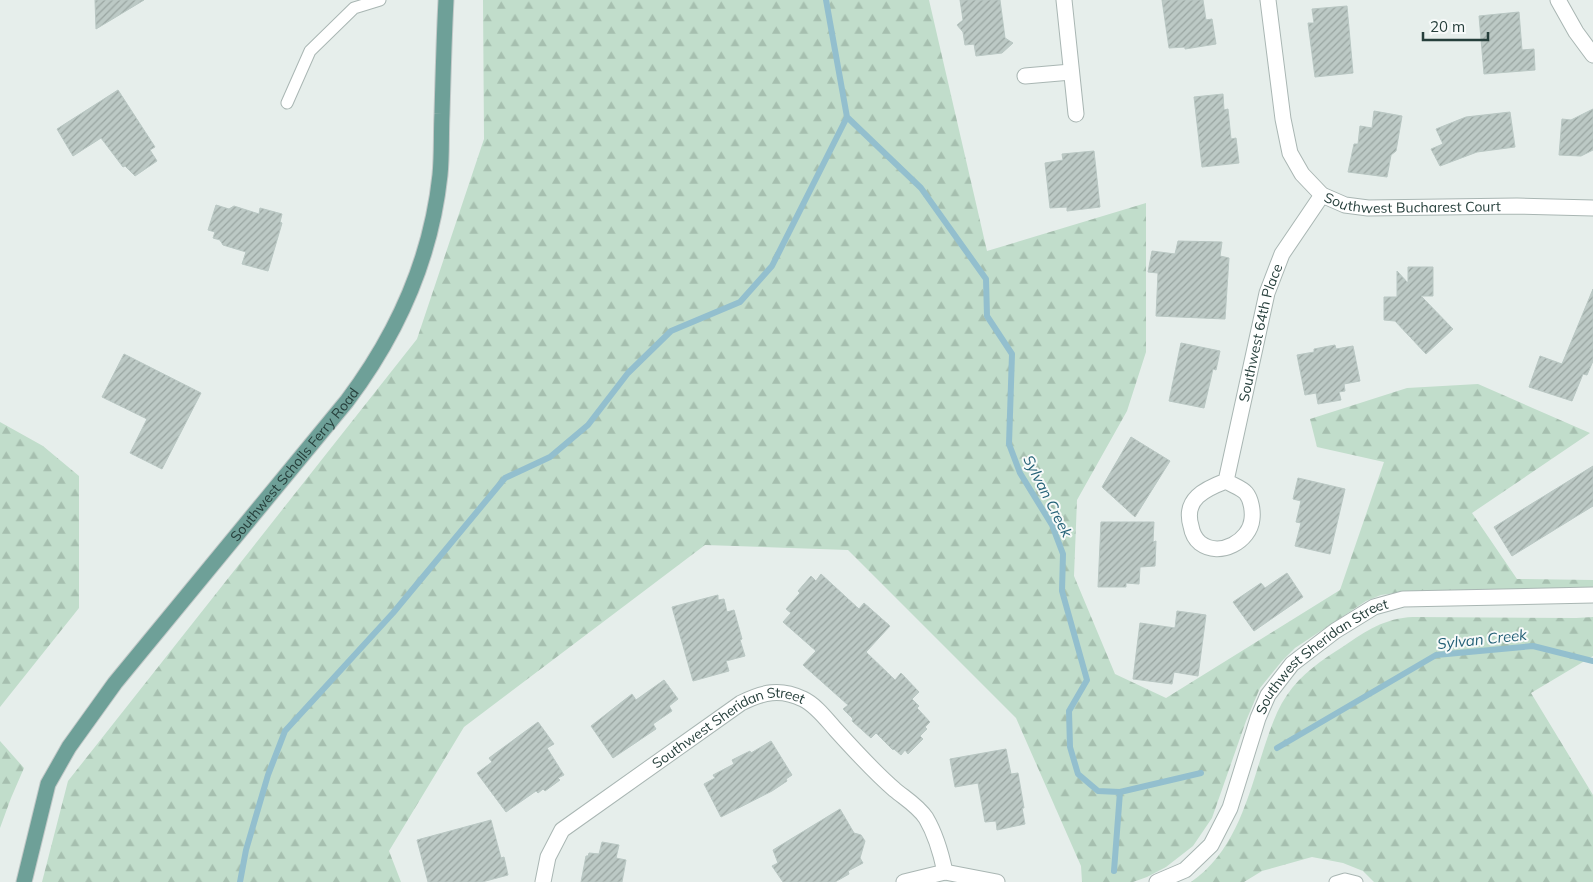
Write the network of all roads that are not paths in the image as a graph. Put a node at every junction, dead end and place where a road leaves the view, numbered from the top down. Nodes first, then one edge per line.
1 (380, 0) edge
2 (446, 0) edge
3 (1064, 0) edge
4 (1268, 0) edge
5 (1558, 0) edge
6 (1593, 55) edge
7 (1071, 72) junction
8 (1025, 76) dead end
9 (287, 103) dead end
10 (1076, 114) dead end
11 (1322, 195) junction
12 (1593, 208) edge
13 (1226, 481) junction
14 (1593, 595) edge
15 (945, 872) junction
16 (24, 882) edge
17 (542, 882) edge
18 (904, 882) edge
19 (997, 882) edge
20 (1157, 882) edge
21 (1335, 882) edge
22 (1357, 882) edge

1 - 9 lane
2 - 16 main road, Southwest Scholls Ferry Road
3 - 7 street
4 - 11 street, Southwest Bucharest Court
5 - 6 street
7 - 8 street
7 - 10 street
11 - 12 street, Southwest Bucharest Court
11 - 13 street, Southwest 64th Place
13 - 13 street
14 - 20 street, Southwest Sheridan Street
15 - 17 street, Southwest Sheridan Street
15 - 18 street
15 - 19 street
21 - 22 lane

